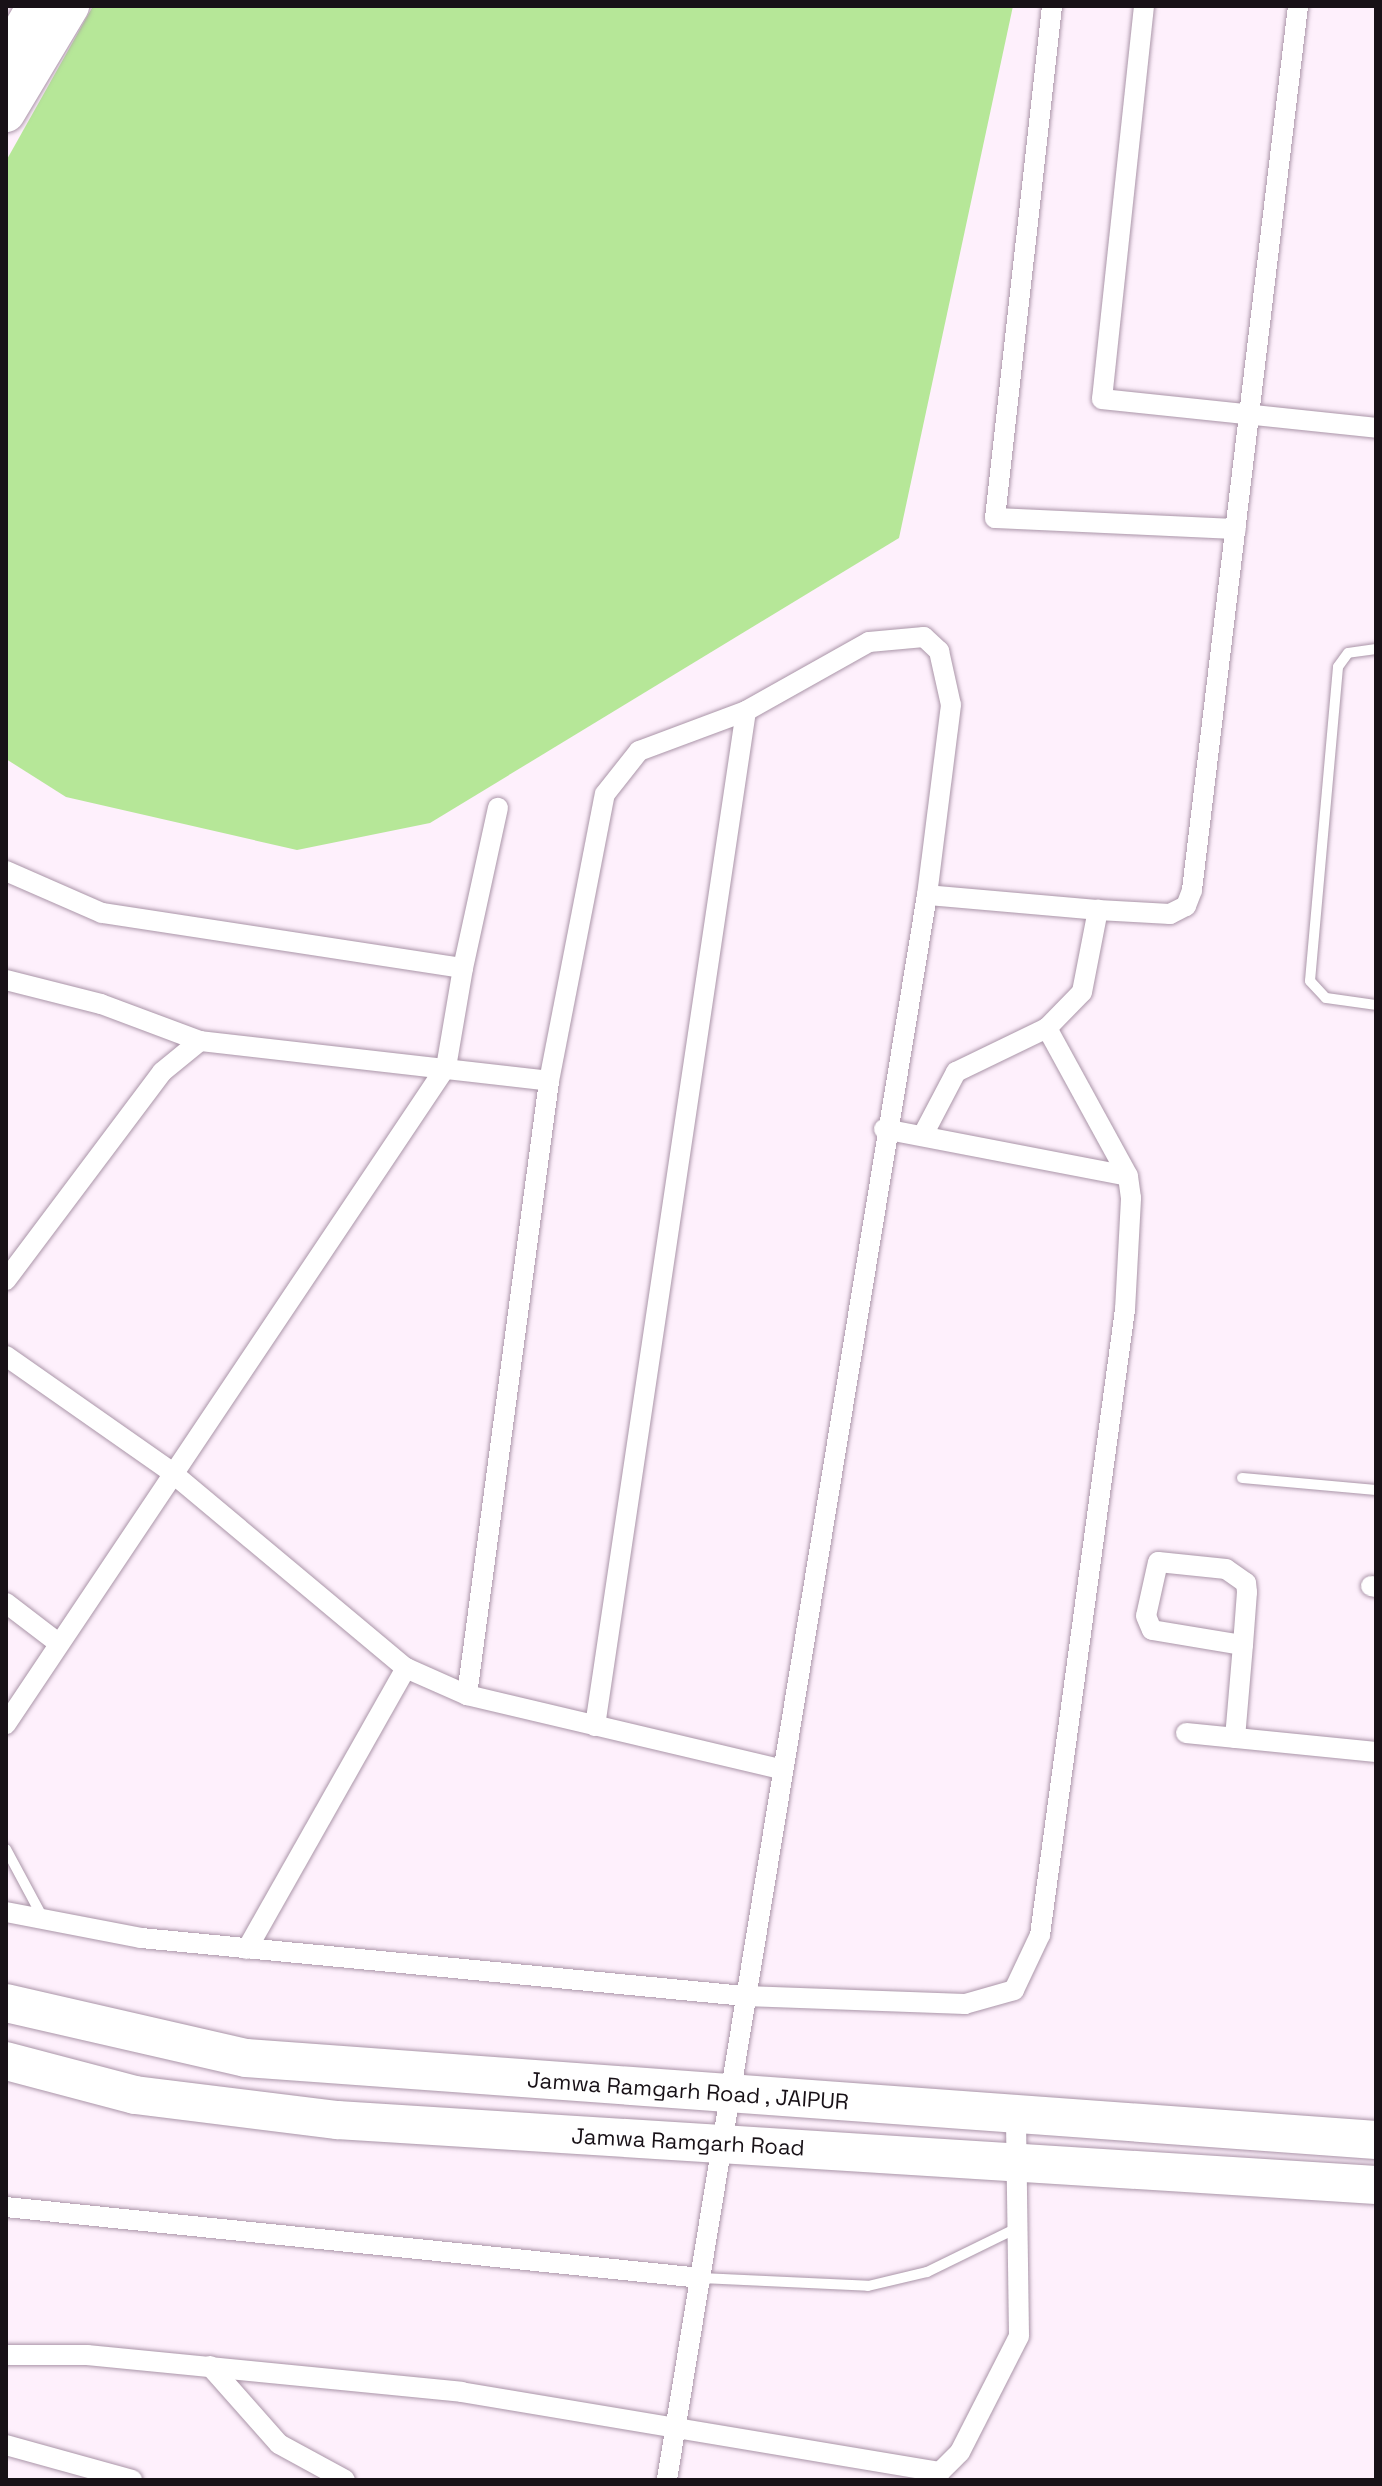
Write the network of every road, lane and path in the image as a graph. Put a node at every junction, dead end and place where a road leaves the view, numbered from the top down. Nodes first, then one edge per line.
1 (36, 6) edge
2 (70, 6) edge
3 (1052, 6) edge
4 (1144, 6) edge
5 (1298, 6) edge
6 (6, 58) edge
7 (6, 113) edge
8 (1252, 415) junction
9 (1376, 428) edge
10 (1236, 529) junction
11 (1376, 649) edge
12 (746, 711) junction
13 (498, 808) dead end
14 (6, 871) edge
15 (927, 895) junction
16 (1098, 910) junction
17 (463, 968) junction
18 (6, 980) edge
19 (1376, 1005) edge
20 (1047, 1028) junction
21 (200, 1041) junction
22 (446, 1067) junction
23 (549, 1081) junction
24 (884, 1129) junction
25 (924, 1133) junction
26 (1128, 1176) junction
27 (6, 1280) edge
28 (6, 1356) edge
29 (170, 1471) junction
30 (1242, 1478) dead end
31 (1376, 1490) edge
32 (6, 1603) edge
33 (57, 1642) junction
34 (1243, 1645) junction
35 (406, 1668) junction
36 (467, 1695) junction
37 (6, 1724) edge
38 (595, 1726) junction
39 (1186, 1733) dead end
40 (1235, 1738) junction
41 (1376, 1752) edge
42 (780, 1769) junction
43 (6, 1849) edge
44 (6, 1912) edge
45 (45, 1921) junction
46 (247, 1949) junction
47 (745, 1996) junction
48 (6, 2003) edge
49 (6, 2061) edge
50 (339, 2065) junction
51 (728, 2095) junction
52 (1016, 2115) junction
53 (337, 2120) junction
54 (1376, 2140) edge
55 (723, 2144) junction
56 (1012, 2160) junction
57 (1376, 2185) edge
58 (6, 2207) edge
59 (1015, 2229) junction
60 (701, 2278) junction
61 (6, 2355) edge
62 (210, 2366) junction
63 (675, 2434) junction
64 (6, 2445) edge
65 (132, 2480) edge
66 (345, 2480) edge
67 (667, 2480) edge

1 - 6 highway
2 - 7 highway
3 - 10 street
4 - 8 street
5 - 8 street
8 - 9 street
8 - 10 street
10 - 16 street
11 - 19 lane
12 - 15 street
12 - 23 street
12 - 38 street
13 - 17 street
14 - 17 street
15 - 16 street
15 - 24 street
16 - 20 street
17 - 22 street
18 - 21 street
20 - 25 street
20 - 26 street
21 - 22 street
21 - 27 street
22 - 23 street
22 - 29 street
23 - 36 street
24 - 25 street
24 - 42 street
25 - 26 street
26 - 47 street
28 - 29 street
29 - 33 street
29 - 35 street
30 - 31 lane
32 - 33 street
33 - 37 street
34 - 34 street
34 - 40 street
35 - 36 street
35 - 46 street
36 - 38 street
38 - 42 street
39 - 40 street
40 - 41 street
42 - 47 street
43 - 45 lane
44 - 45 street
45 - 46 street
46 - 47 street
47 - 51 street
48 - 50 highway, Jamwa Ramgarh Road , JAIPUR
49 - 53 highway, Jamwa Ramgarh Road
50 - 51 highway, Jamwa Ramgarh Road , JAIPUR
50 - 53 highway
51 - 52 highway, Jamwa Ramgarh Road , JAIPUR
51 - 55 street
52 - 54 highway, Jamwa Ramgarh Road , JAIPUR
52 - 56 street
53 - 55 highway, Jamwa Ramgarh Road
55 - 56 highway, Jamwa Ramgarh Road
55 - 60 street
56 - 57 highway, Jamwa Ramgarh Road
56 - 59 street
58 - 60 street
59 - 60 lane
59 - 63 street
60 - 63 street
61 - 62 street
62 - 63 street
62 - 66 street
63 - 67 street
64 - 65 street

